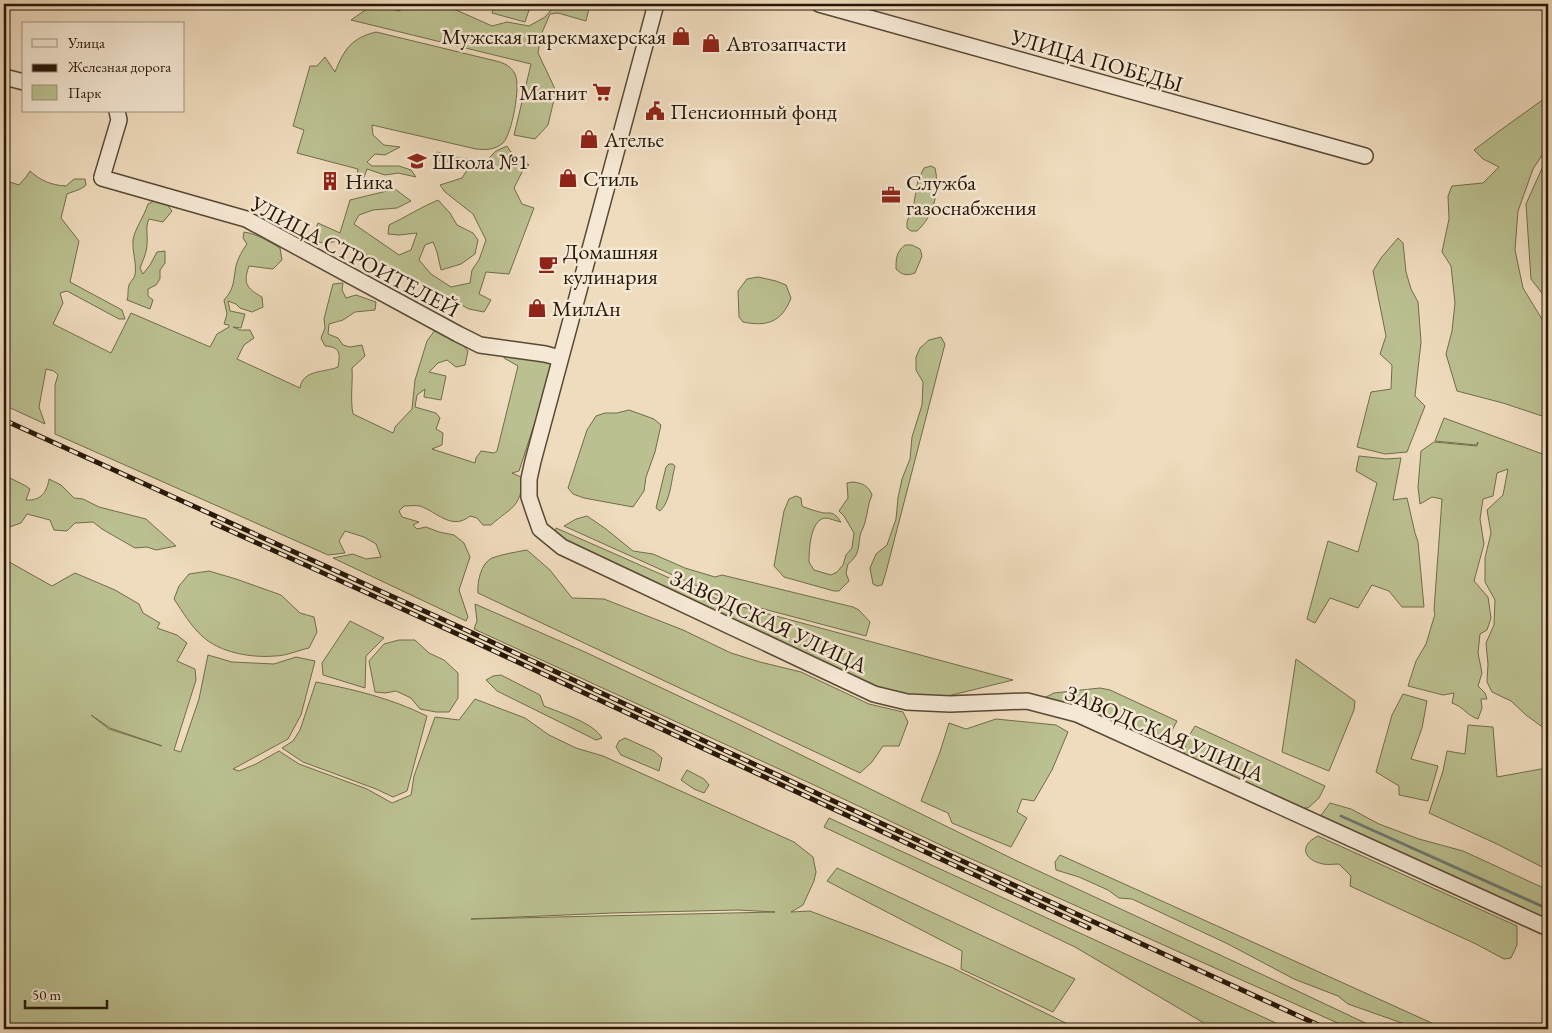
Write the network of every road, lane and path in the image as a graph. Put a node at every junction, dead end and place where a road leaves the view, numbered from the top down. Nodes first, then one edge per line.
1 (656, 4) edge
2 (818, 4) edge
3 (4, 77) edge
4 (22, 82) edge
5 (117, 112) edge
6 (1365, 156) dead end
7 (560, 358) junction
8 (1548, 928) edge

1 - 7 street, ЗАВОДСКАЯ УЛИЦА
2 - 6 street, УЛИЦА ПОБЕДЫ
3 - 4 street
5 - 7 street, УЛИЦА СТРОИТЕЛЕЙ
7 - 8 street, ЗАВОДСКАЯ УЛИЦА

